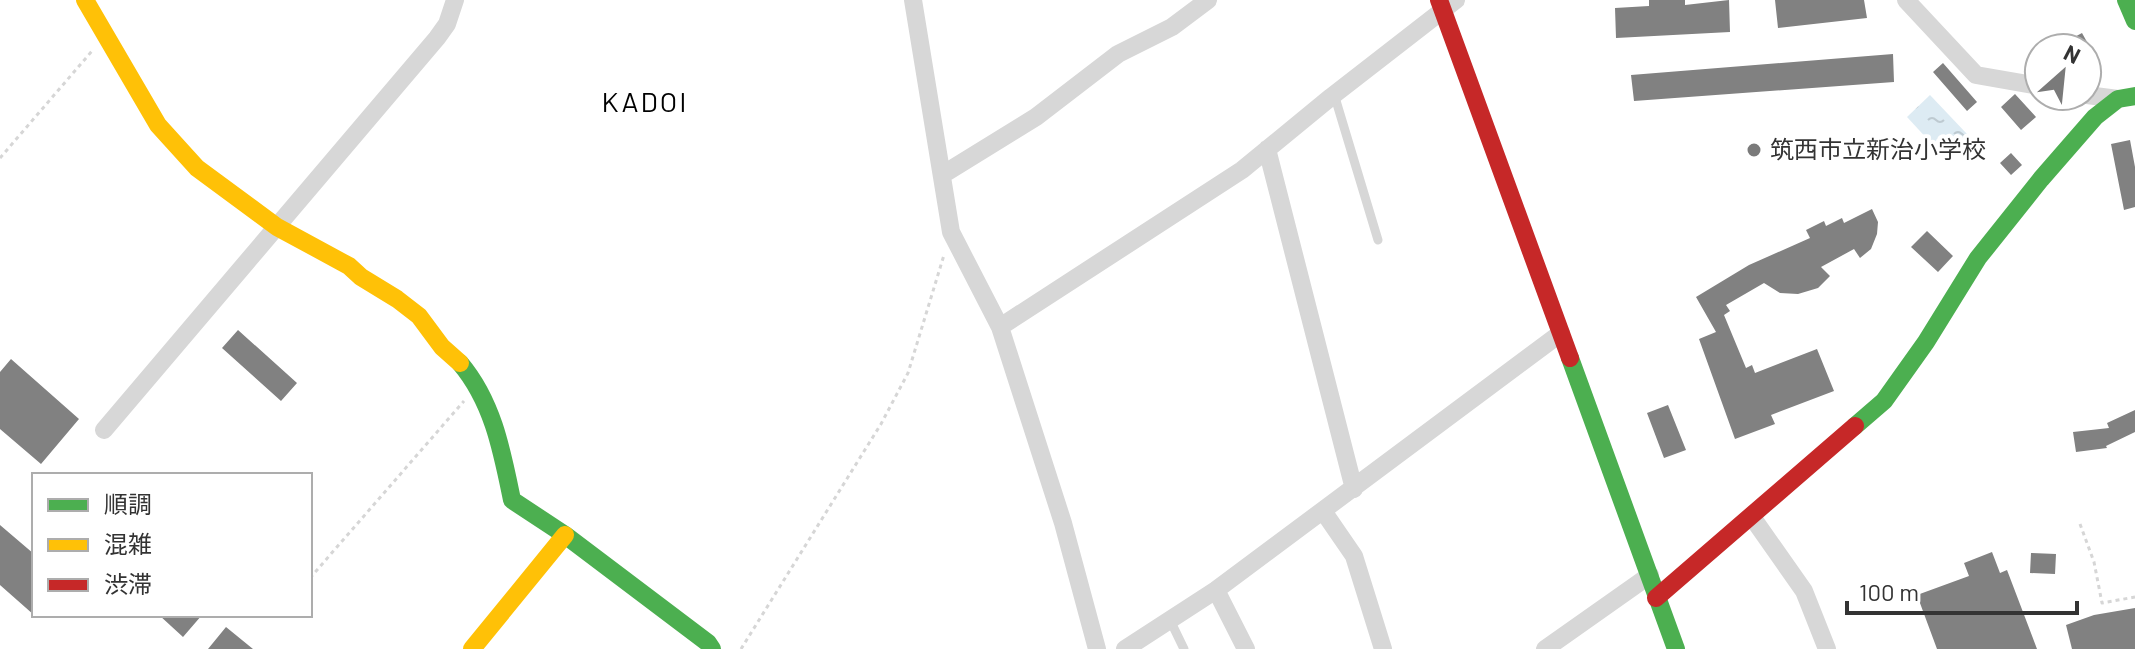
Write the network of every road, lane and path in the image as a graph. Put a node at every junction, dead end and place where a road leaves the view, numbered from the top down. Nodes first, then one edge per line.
1 (85, 0) edge
2 (455, 0) edge
3 (913, 0) edge
4 (1208, 0) edge
5 (1906, 0) edge
6 (2126, 0) edge
7 (1446, 3) edge
8 (2135, 21) edge
9 (105, 36) junction
10 (2023, 83) edge
11 (1334, 94) junction
12 (2103, 96) edge
13 (2127, 97) edge
14 (1267, 149) junction
15 (0, 158) edge
16 (942, 175) junction
17 (277, 227) junction
18 (951, 232) junction
19 (1378, 240) dead end
20 (1000, 327) junction
21 (1561, 333) junction
22 (477, 386) junction
23 (104, 430) dead end
24 (1354, 489) junction
25 (1323, 511) junction
26 (1752, 517) junction
27 (2080, 524) dead end
28 (565, 535) junction
29 (1650, 575) junction
30 (312, 576) edge
31 (1216, 590) junction
32 (2135, 597) edge
33 (1656, 598) junction
34 (1170, 620) junction
35 (472, 649) edge
36 (712, 649) edge
37 (741, 649) edge
38 (1097, 649) edge
39 (1125, 649) edge
40 (1184, 649) edge
41 (1246, 649) edge
42 (1383, 649) edge
43 (1545, 649) edge
44 (1676, 649) edge
45 (1827, 649) edge

1 - 9 street
2 - 17 street
3 - 16 street
4 - 16 street
5 - 10 street
6 - 8 street
7 - 11 street
7 - 21 street
9 - 15 path
9 - 17 street
11 - 14 street
11 - 19 lane
12 - 13 street
13 - 26 street
14 - 20 street
14 - 24 street
16 - 18 street
17 - 22 street
17 - 23 street
18 - 20 street
18 - 37 path
20 - 38 street
21 - 24 street
21 - 29 street
22 - 28 street
22 - 30 path
24 - 25 street
25 - 31 street
25 - 42 street
26 - 33 street
26 - 45 street
27 - 32 path
28 - 35 street
28 - 36 street
29 - 33 street
29 - 43 street
31 - 34 street
31 - 41 street
33 - 44 street
34 - 39 street
34 - 40 lane

